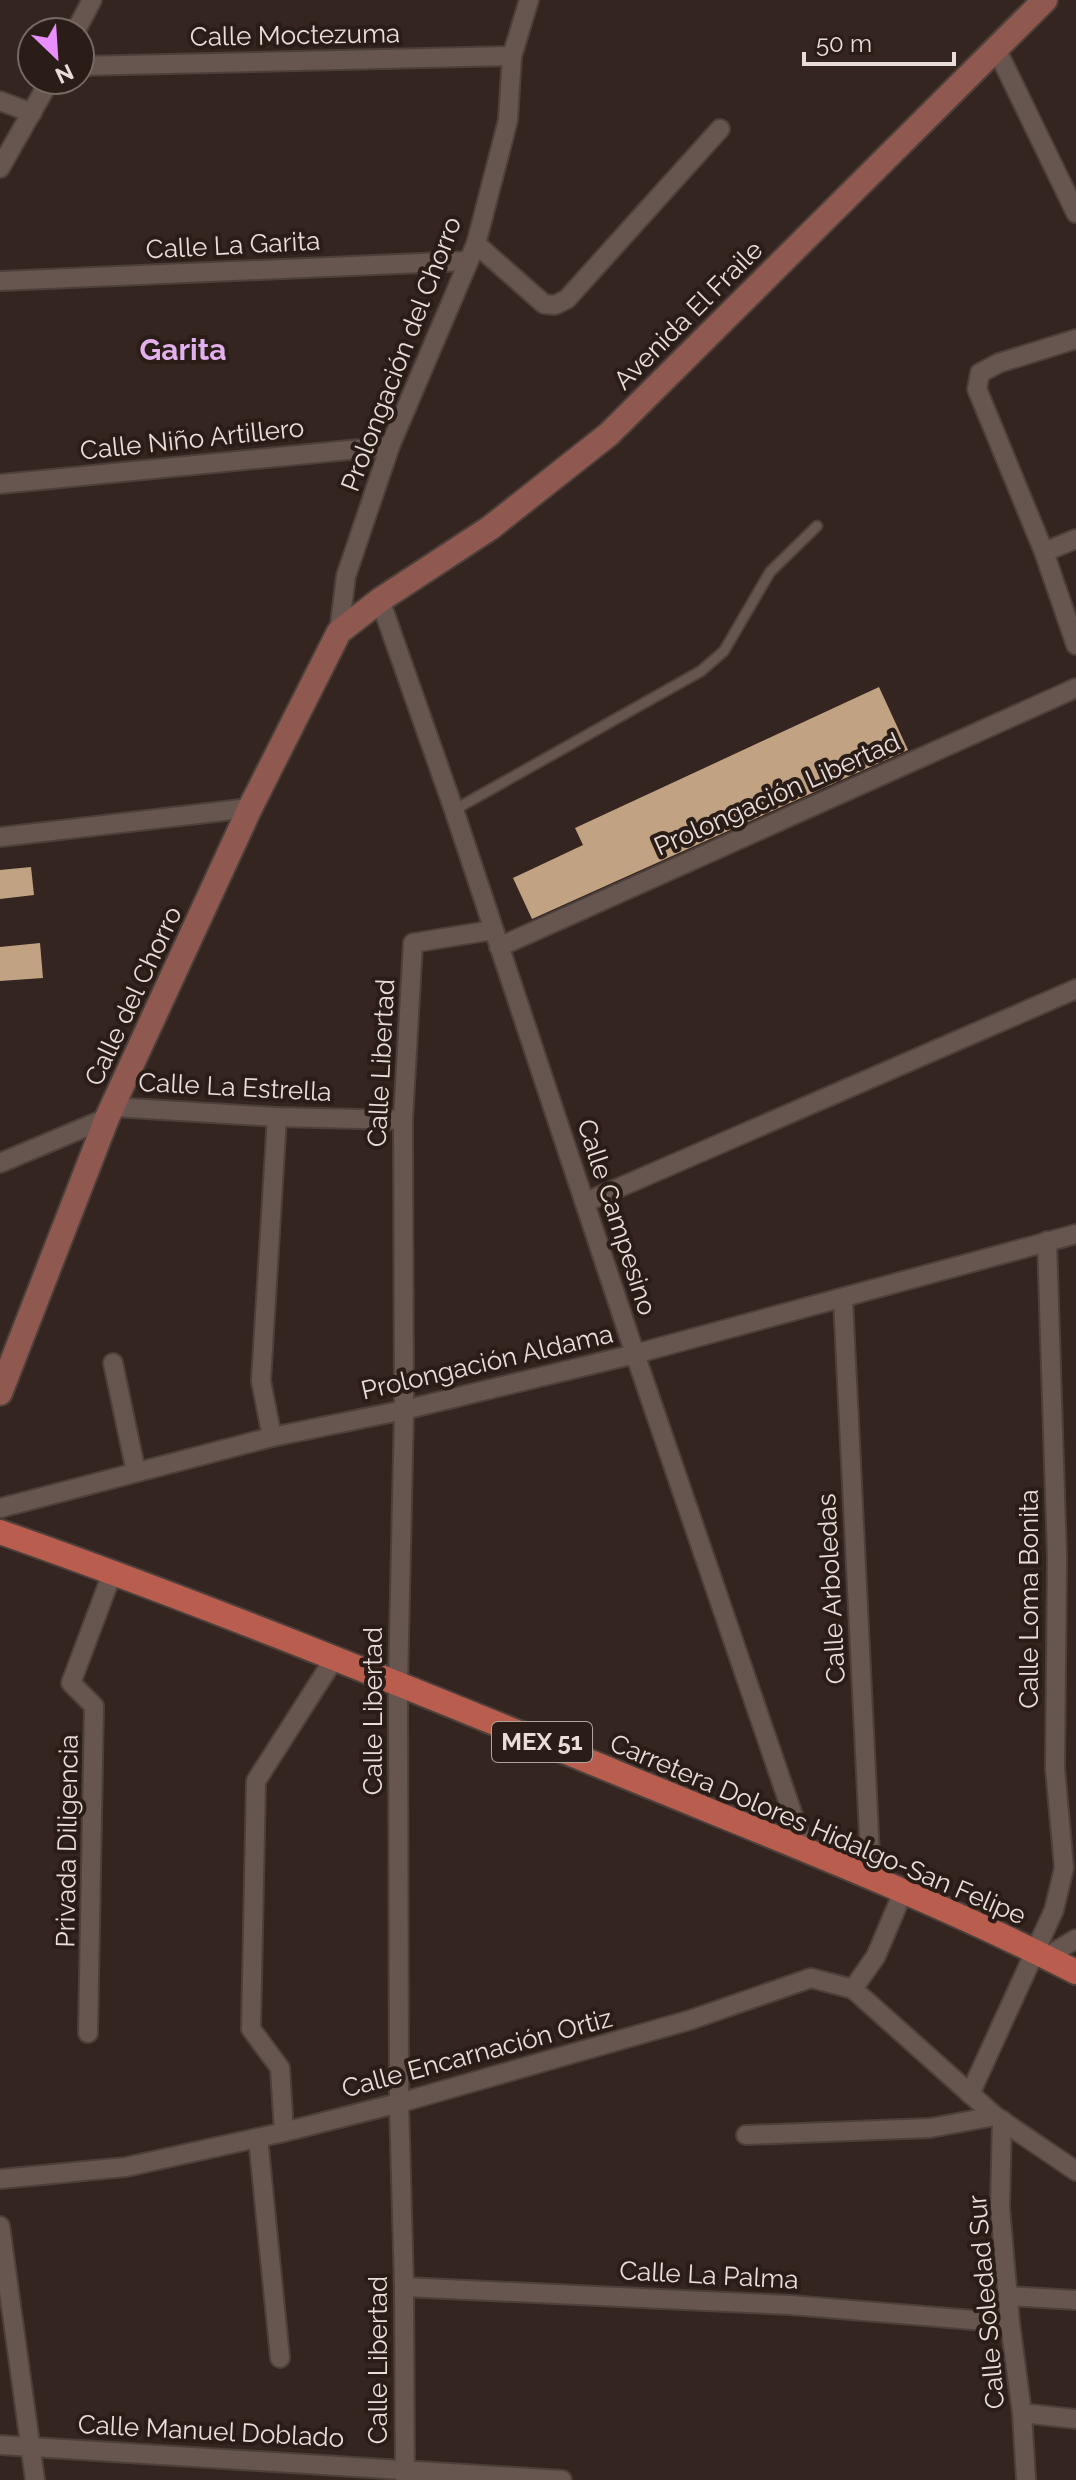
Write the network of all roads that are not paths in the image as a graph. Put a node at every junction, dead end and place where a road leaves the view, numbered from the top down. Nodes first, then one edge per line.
1 (529, 0) edge
2 (1045, 0) edge
3 (996, 48) junction
4 (512, 56) junction
5 (96, 66) edge
6 (41, 96) edge
7 (0, 101) edge
8 (32, 113) junction
9 (720, 129) dead end
10 (0, 168) edge
11 (1076, 213) edge
12 (472, 252) junction
13 (0, 281) edge
14 (1076, 339) edge
15 (390, 446) junction
16 (0, 484) edge
17 (817, 526) dead end
18 (1076, 539) edge
19 (1044, 552) junction
20 (380, 600) junction
21 (339, 632) junction
22 (1076, 645) edge
23 (1076, 688) edge
24 (250, 808) junction
25 (454, 810) junction
26 (0, 837) edge
27 (496, 939) junction
28 (413, 943) joint
29 (1076, 989) edge
30 (110, 1113) junction
31 (277, 1117) junction
32 (403, 1120) junction
33 (0, 1163) edge
34 (586, 1202) junction
35 (1076, 1234) edge
36 (1047, 1241) junction
37 (843, 1299) junction
38 (635, 1354) junction
39 (113, 1363) dead end
40 (0, 1393) edge
41 (404, 1410) junction
42 (272, 1437) junction
43 (136, 1472) junction
44 (0, 1508) edge
45 (0, 1532) edge
46 (1067, 1556) edge
47 (113, 1571) junction
48 (334, 1659) junction
49 (398, 1684) junction
50 (805, 1850) junction
51 (871, 1876) junction
52 (903, 1892) junction
53 (1076, 1939) edge
54 (1040, 1954) junction
55 (1076, 1972) edge
56 (853, 1989) junction
57 (88, 2033) dead end
58 (970, 2094) junction
59 (399, 2103) junction
60 (998, 2118) junction
61 (284, 2132) junction
62 (746, 2135) dead end
63 (258, 2138) junction
64 (1076, 2171) edge
65 (0, 2179) edge
66 (0, 2226) edge
67 (404, 2287) junction
68 (1009, 2296) junction
69 (1076, 2300) edge
70 (1010, 2323) junction
71 (280, 2358) dead end
72 (1022, 2413) junction
73 (1076, 2419) edge
74 (0, 2445) edge
75 (30, 2446) junction
76 (405, 2475) edge
77 (35, 2480) edge
78 (562, 2480) edge
79 (1026, 2480) edge

1 - 4 street, Prolongación del Chorro
2 - 3 street, Avenida El Fraile
3 - 11 street
3 - 20 street, Avenida El Fraile
4 - 5 street, Calle Moctezuma
4 - 12 street, Prolongación del Chorro
6 - 8 street
7 - 8 street
8 - 10 street
9 - 12 street
12 - 13 street, Calle La Garita
12 - 15 street, Prolongación del Chorro
14 - 19 street
15 - 16 street, Calle Niño Artillero
15 - 21 street, Prolongación del Chorro
17 - 25 lane
18 - 19 street
19 - 22 street
20 - 21 street, Avenida El Fraile
20 - 25 street, Calle Campesino
21 - 24 street, Calle del Chorro
23 - 27 street, Prolongación Libertad
24 - 26 street
24 - 30 street, Calle del Chorro
25 - 27 street, Calle Campesino
27 - 28 street, Prolongación Libertad
27 - 34 street, Calle Campesino
28 - 32 street, Calle Libertad
29 - 34 street
30 - 31 street, Calle La Estrella
30 - 33 street, Calle La Estrella
30 - 40 street, Calle del Chorro
31 - 32 street, Calle La Estrella
31 - 42 street
32 - 41 street, Calle Libertad
34 - 38 street, Calle Campesino
35 - 36 street, Prolongación Aldama
36 - 37 street, Prolongación Aldama
36 - 46 street, Calle Loma Bonita
37 - 38 street, Prolongación Aldama
37 - 51 street, Calle Arboledas
38 - 41 street, Prolongación Aldama
38 - 50 street, Calle Campesino
39 - 43 street
41 - 42 street, Prolongación Aldama
41 - 49 street, Calle Libertad
42 - 43 street, Prolongación Aldama
43 - 44 street, Prolongación Aldama
45 - 47 main road, Carretera Dolores Hidalgo-San Felipe / MEX 51
46 - 54 street, Calle Loma Bonita
47 - 48 main road, Carretera Dolores Hidalgo-San Felipe / MEX 51
47 - 57 street, Privada Diligencia
48 - 49 main road, Carretera Dolores Hidalgo-San Felipe / MEX 51
48 - 61 street
49 - 50 main road, Carretera Dolores Hidalgo-San Felipe / MEX 51
49 - 59 street, Calle Libertad
50 - 51 main road, Carretera Dolores Hidalgo-San Felipe / MEX 51
51 - 52 main road, Carretera Dolores Hidalgo-San Felipe / MEX 51
52 - 54 main road, Carretera Dolores Hidalgo-San Felipe / MEX 51
52 - 56 street
53 - 54 street
54 - 55 main road, Carretera Dolores Hidalgo-San Felipe / MEX 51
54 - 58 street
56 - 58 street
56 - 59 street, Calle Encarnación Ortiz
58 - 60 street
59 - 61 street, Calle Encarnación Ortiz
59 - 67 street, Calle Libertad
60 - 62 street
60 - 64 street
60 - 68 street, Calle Soledad Sur
61 - 63 street, Calle Encarnación Ortiz
63 - 65 street, Calle Encarnación Ortiz
63 - 71 street
66 - 75 street
67 - 70 street, Calle La Palma
67 - 76 street, Calle Libertad
68 - 69 street
68 - 70 street, Calle Soledad Sur
70 - 72 street, Calle Soledad Sur
72 - 73 street
72 - 79 street, Calle Soledad Sur
74 - 75 street, Calle Manuel Doblado
75 - 76 street, Calle Manuel Doblado
75 - 77 street
76 - 78 street, Calle Manuel Doblado

